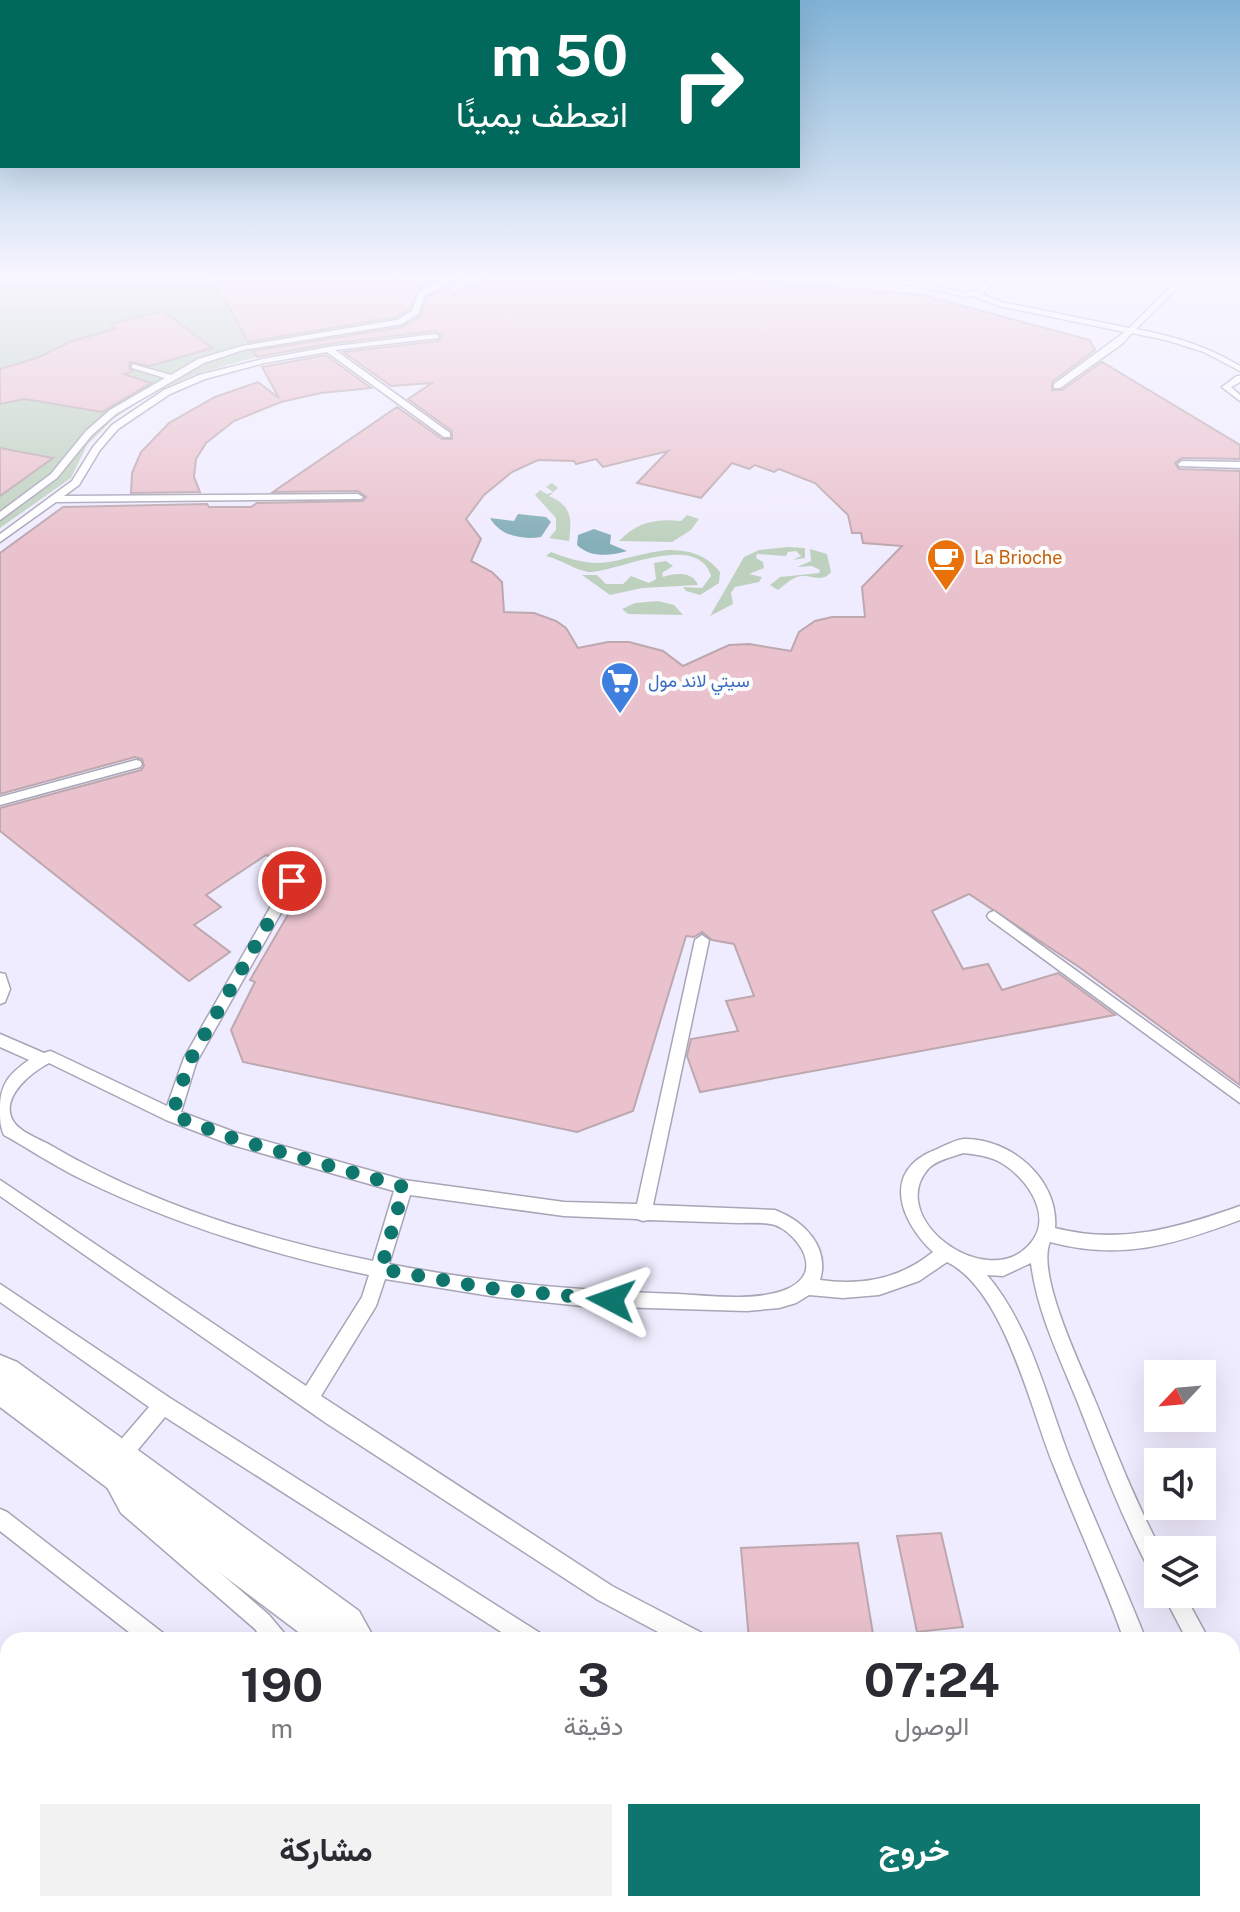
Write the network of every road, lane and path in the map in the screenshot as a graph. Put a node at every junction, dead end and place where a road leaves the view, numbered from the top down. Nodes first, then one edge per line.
1 (195, 364) edge
2 (246, 364) edge
3 (349, 364) edge
4 (1087, 364) edge
5 (135, 366) dead end
6 (172, 378) junction
7 (1240, 378) edge
8 (1057, 386) dead end
9 (1240, 399) edge
10 (447, 435) dead end
11 (1182, 464) dead end
12 (1240, 465) edge
13 (358, 497) dead end
14 (53, 499) junction
15 (0, 517) edge
16 (0, 539) edge
17 (136, 764) dead end
18 (0, 801) edge
19 (292, 881) dead end
20 (994, 916) dead end
21 (702, 940) dead end
22 (0, 978) edge
23 (0, 998) edge
24 (0, 1040) edge
25 (42, 1059) junction
26 (1240, 1097) edge
27 (172, 1115) junction
28 (0, 1187) edge
29 (404, 1187) junction
30 (1240, 1213) edge
31 (643, 1214) junction
32 (1043, 1240) junction
33 (944, 1254) junction
34 (967, 1264) junction
35 (381, 1269) junction
36 (805, 1286) junction
37 (0, 1292) edge
38 (0, 1378) edge
39 (309, 1398) junction
40 (163, 1405) junction
41 (115, 1462) junction
42 (0, 1519) edge
43 (1144, 1540) edge
44 (1181, 1608) edge
45 (146, 1632) edge
46 (270, 1632) edge
47 (342, 1632) edge
48 (520, 1632) edge
49 (680, 1632) edge
50 (1132, 1632) edge
51 (1194, 1632) edge

1 - 6 lane
2 - 14 lane
3 - 10 lane
4 - 8 lane
5 - 6 lane
6 - 15 lane
7 - 9 lane
11 - 12 lane
13 - 14 lane
14 - 16 lane
17 - 18 lane
19 - 27 lane
20 - 26 lane
21 - 31 lane
22 - 23 lane
24 - 25 lane
25 - 27 lane
25 - 35 lane
27 - 29 lane
28 - 39 lane
29 - 31 lane
29 - 35 lane
30 - 32 lane
31 - 36 lane
32 - 33 lane
32 - 34 lane
32 - 43 lane
33 - 34 lane
33 - 36 lane
34 - 50 lane
35 - 36 lane
35 - 39 lane
37 - 40 lane
38 - 41 street
39 - 49 lane
40 - 41 lane
40 - 48 lane
41 - 46 lane
41 - 47 street
42 - 45 lane
44 - 51 lane

